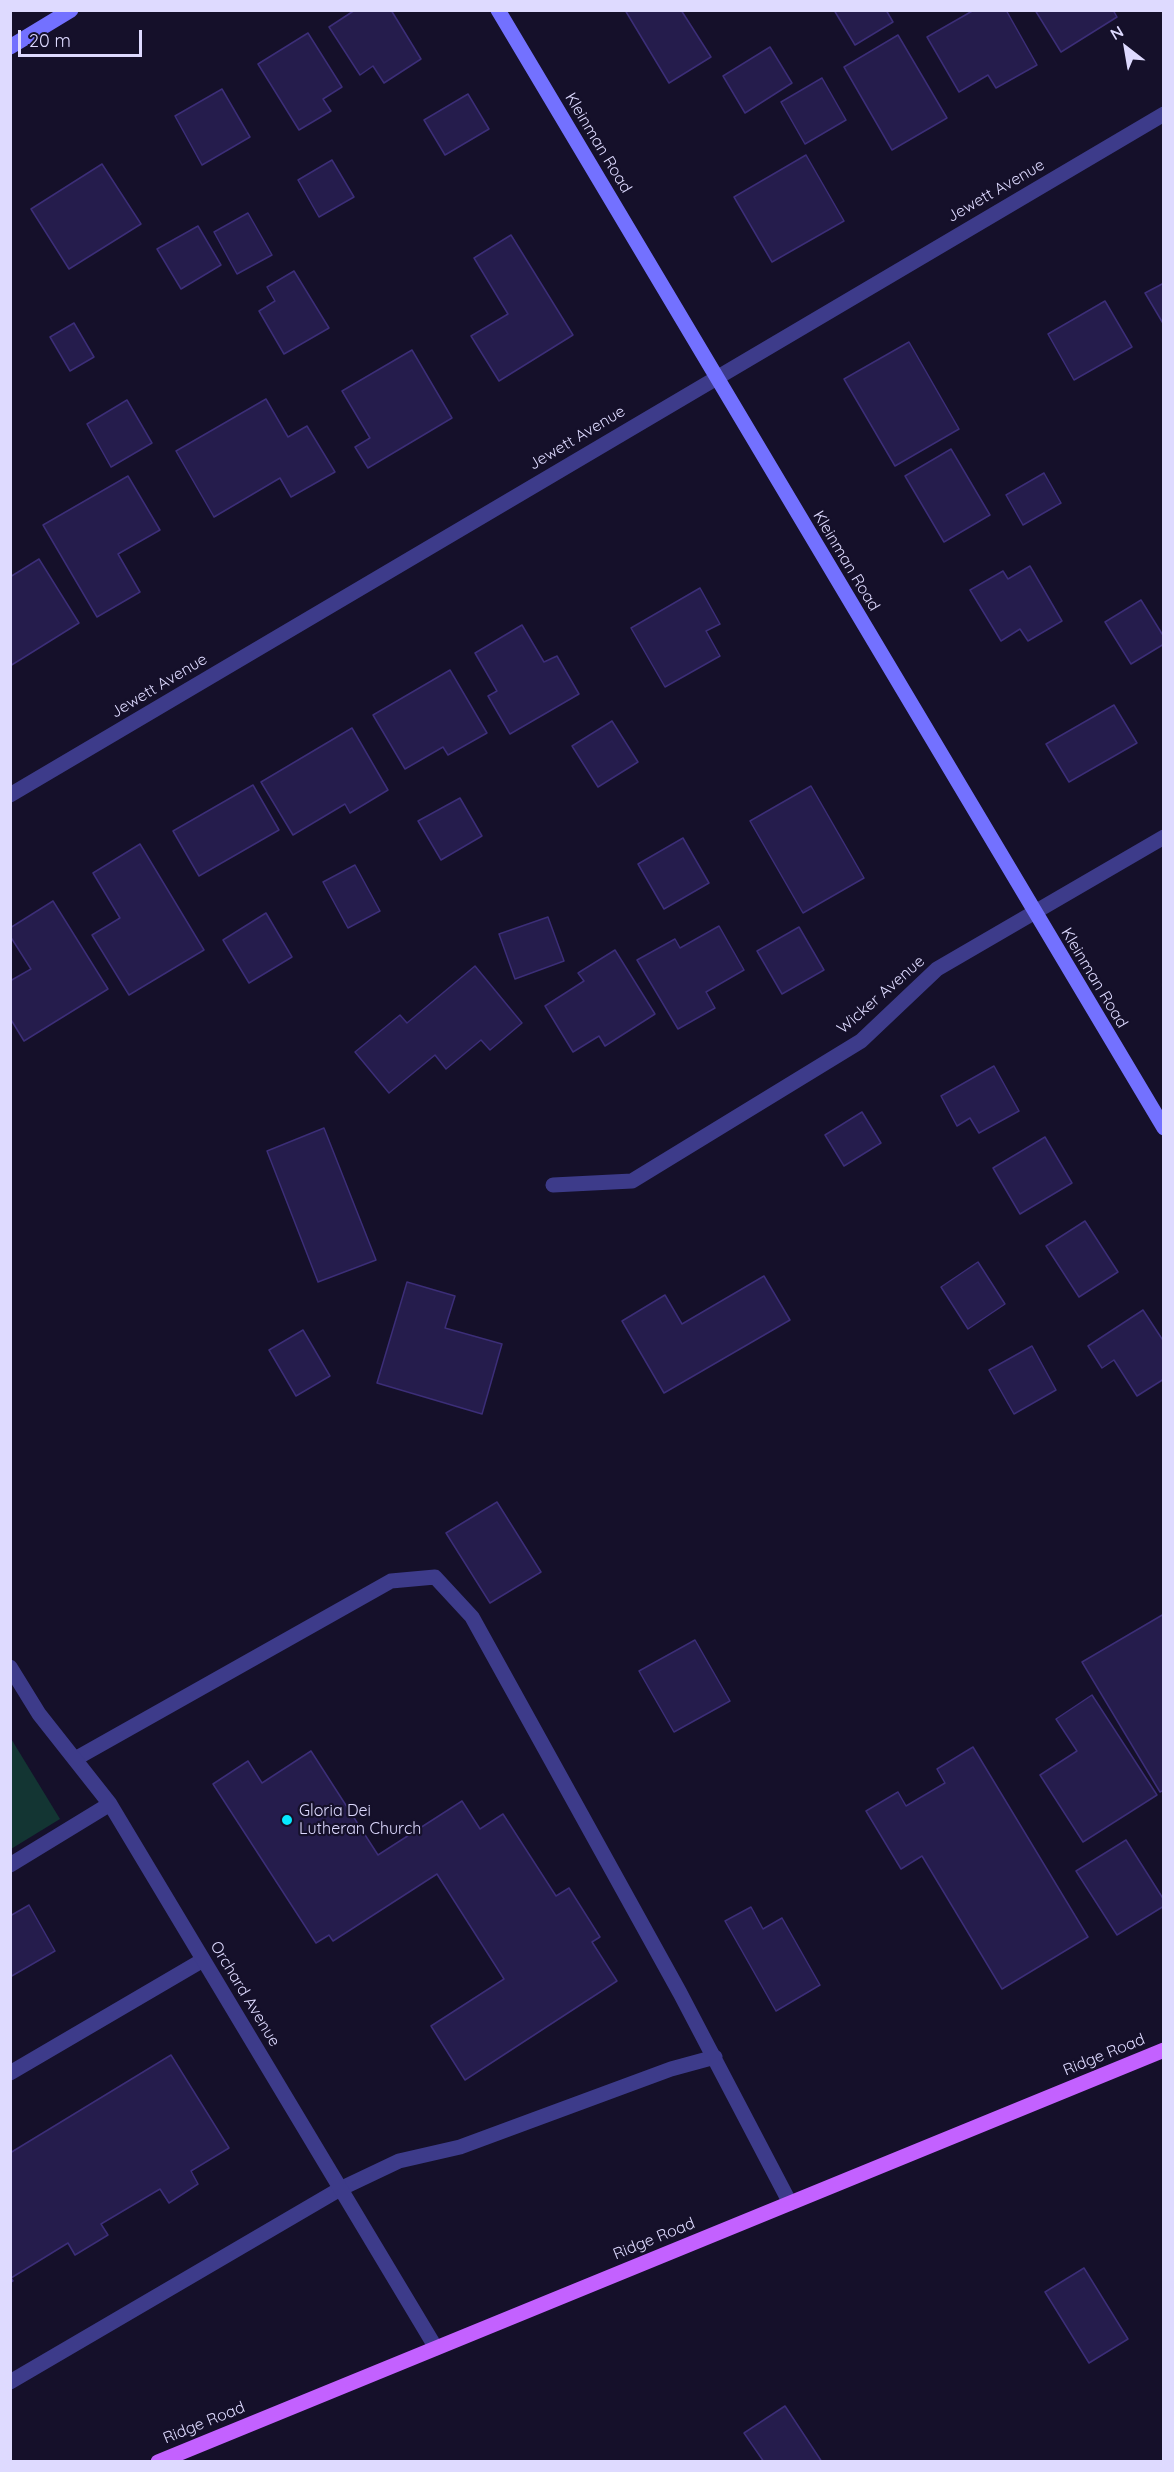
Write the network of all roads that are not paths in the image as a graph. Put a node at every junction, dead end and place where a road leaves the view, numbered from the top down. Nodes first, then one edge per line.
1 (71, 10) edge
2 (498, 10) edge
3 (10, 46) edge
4 (1164, 114) edge
5 (716, 377) junction
6 (10, 795) edge
7 (1164, 837) edge
8 (1034, 913) junction
9 (1164, 1128) edge
10 (553, 1185) dead end
11 (10, 1667) edge
12 (75, 1759) junction
13 (110, 1804) junction
14 (10, 1865) edge
15 (203, 1960) junction
16 (1163, 2052) edge
17 (715, 2057) junction
18 (10, 2073) edge
19 (340, 2189) junction
20 (790, 2203) junction
21 (436, 2348) junction
22 (10, 2382) edge
23 (158, 2462) edge

1 - 3 street
2 - 5 street, Kleinman Road
4 - 5 street, Jewett Avenue
5 - 6 street, Jewett Avenue
5 - 8 street, Kleinman Road
7 - 8 street, Wicker Avenue
8 - 9 street, Kleinman Road
8 - 10 street, Wicker Avenue
11 - 12 street, Orchard Avenue
12 - 13 street, Orchard Avenue
12 - 17 street
13 - 14 street
13 - 15 street, Orchard Avenue
15 - 18 street
15 - 19 street, Orchard Avenue
16 - 20 main road, Ridge Road
17 - 19 street
17 - 20 street
19 - 21 street, Orchard Avenue
19 - 22 street
20 - 21 main road, Ridge Road
21 - 23 main road, Ridge Road

